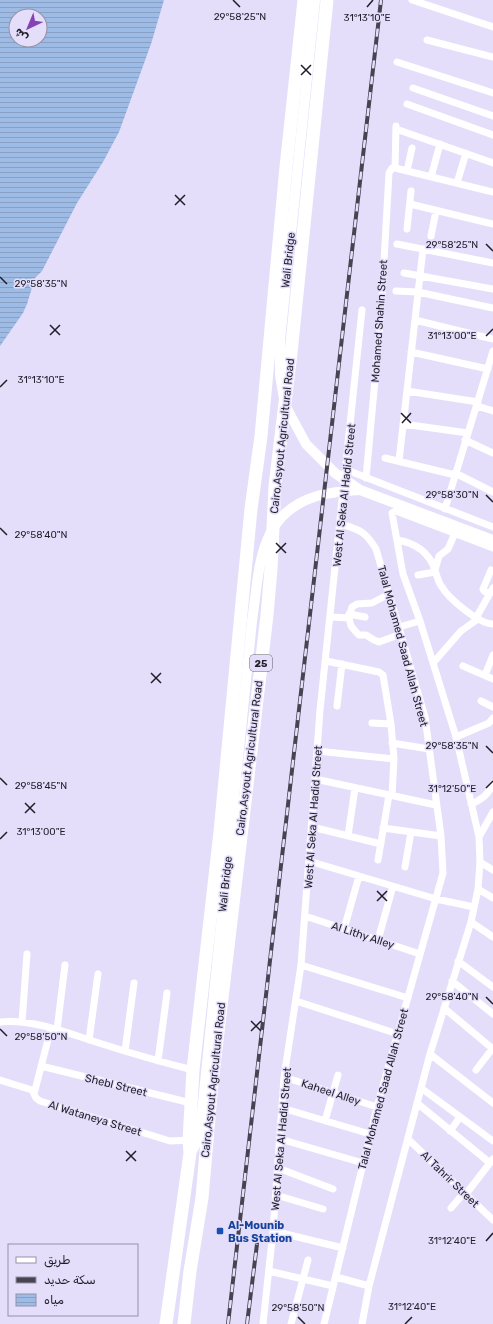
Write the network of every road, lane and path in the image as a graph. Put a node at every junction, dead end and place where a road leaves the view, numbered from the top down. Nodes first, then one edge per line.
1 (304, 0) edge
2 (315, 0) edge
3 (327, 0) edge
4 (412, 0) edge
5 (493, 26) edge
6 (427, 40) dead end
7 (493, 57) edge
8 (397, 62) dead end
9 (413, 88) dead end
10 (493, 93) edge
11 (407, 104) dead end
12 (493, 116) edge
13 (291, 118) junction
14 (493, 135) edge
15 (440, 144) junction
16 (412, 148) dead end
17 (466, 153) junction
18 (493, 163) edge
19 (394, 168) junction
20 (407, 171) junction
21 (431, 177) junction
22 (457, 183) junction
23 (411, 191) dead end
24 (493, 192) edge
25 (410, 204) junction
26 (436, 210) junction
27 (493, 224) edge
28 (407, 229) dead end
29 (431, 236) dead end
30 (397, 244) dead end
31 (423, 249) junction
32 (493, 263) edge
33 (404, 273) dead end
34 (420, 276) junction
35 (493, 289) edge
36 (396, 291) dead end
37 (418, 292) junction
38 (493, 308) edge
39 (362, 310) dead end
40 (415, 320) junction
41 (493, 339) edge
42 (493, 351) edge
43 (411, 352) junction
44 (490, 371) edge
45 (407, 391) junction
46 (478, 404) junction
47 (493, 411) edge
48 (403, 424) junction
49 (261, 436) junction
50 (467, 437) junction
51 (280, 441) junction
52 (493, 453) edge
53 (385, 458) dead end
54 (399, 461) junction
55 (347, 470) junction
56 (455, 474) junction
57 (366, 478) junction
58 (253, 486) junction
59 (275, 486) junction
60 (363, 492) junction
61 (493, 492) edge
62 (445, 509) junction
63 (341, 524) junction
64 (493, 527) edge
65 (455, 534) junction
66 (397, 540) junction
67 (493, 541) edge
68 (493, 548) edge
69 (491, 570) dead end
70 (435, 571) junction
71 (418, 574) dead end
72 (491, 591) edge
73 (389, 594) junction
74 (349, 616) junction
75 (331, 617) junction
76 (365, 617) dead end
77 (477, 618) junction
78 (420, 621) junction
79 (493, 624) edge
80 (400, 630) junction
81 (493, 655) edge
82 (326, 661) junction
83 (342, 664) junction
84 (378, 664) dead end
85 (433, 664) junction
86 (462, 666) dead end
87 (379, 672) junction
88 (485, 675) junction
89 (493, 679) edge
90 (481, 701) dead end
91 (337, 706) dead end
92 (493, 707) edge
93 (493, 718) edge
94 (372, 723) dead end
95 (391, 724) junction
96 (456, 737) junction
97 (392, 743) junction
98 (429, 749) junction
99 (318, 751) junction
100 (394, 759) junction
101 (315, 779) junction
102 (493, 784) edge
103 (355, 788) junction
104 (390, 795) junction
105 (471, 804) junction
106 (436, 805) junction
107 (493, 812) edge
108 (312, 827) junction
109 (383, 828) junction
110 (411, 832) junction
111 (348, 836) junction
112 (441, 836) junction
113 (479, 837) junction
114 (381, 844) junction
115 (378, 860) dead end
116 (309, 861) junction
117 (480, 862) junction
118 (405, 867) dead end
119 (493, 870) edge
120 (359, 876) junction
121 (393, 886) junction
122 (478, 889) junction
123 (493, 898) edge
124 (436, 899) junction
125 (474, 907) junction
126 (305, 916) junction
127 (471, 922) junction
128 (230, 927) junction
129 (344, 929) junction
130 (493, 937) edge
131 (378, 940) junction
132 (27, 954) dead end
133 (420, 954) junction
134 (458, 961) junction
135 (65, 965) dead end
136 (301, 965) junction
137 (98, 974) dead end
138 (452, 981) junction
139 (134, 983) dead end
140 (493, 987) edge
141 (167, 993) dead end
142 (408, 998) junction
143 (296, 1001) junction
144 (444, 1008) junction
145 (493, 1014) edge
146 (0, 1022) edge
147 (22, 1022) junction
148 (54, 1029) junction
149 (398, 1034) junction
150 (89, 1040) junction
151 (493, 1049) edge
152 (125, 1051) junction
153 (430, 1054) junction
154 (158, 1061) junction
155 (41, 1066) junction
156 (194, 1070) junction
157 (476, 1070) dead end
158 (338, 1075) dead end
159 (284, 1077) junction
160 (0, 1080) edge
161 (421, 1088) junction
162 (333, 1093) junction
163 (34, 1094) junction
164 (191, 1103) junction
165 (417, 1103) junction
166 (493, 1104) edge
167 (377, 1107) junction
168 (282, 1108) junction
169 (460, 1117) junction
170 (325, 1121) junction
171 (450, 1131) junction
172 (370, 1134) junction
173 (280, 1139) junction
174 (408, 1139) junction
175 (493, 1141) edge
176 (192, 1145) junction
177 (363, 1163) junction
178 (491, 1164) edge
179 (278, 1168) junction
180 (333, 1189) dead end
181 (465, 1193) junction
182 (276, 1194) junction
183 (451, 1208) dead end
184 (323, 1210) dead end
185 (493, 1220) edge
186 (274, 1231) junction
187 (342, 1248) junction
188 (308, 1260) dead end
189 (269, 1271) junction
190 (336, 1276) junction
191 (303, 1279) junction
192 (333, 1286) junction
193 (369, 1286) junction
194 (166, 1324) edge
195 (184, 1324) edge
196 (263, 1324) edge
197 (291, 1324) edge
198 (324, 1324) edge
199 (362, 1324) edge

1 - 13 highway, Cairo,Asyout Agricultural Road / 25
2 - 60 main road, Wali Bridge
3 - 51 highway, Cairo,Asyout Agricultural Road / 25
4 - 5 street
6 - 7 street
8 - 10 street
9 - 12 street
11 - 14 street
13 - 49 highway, Cairo,Asyout Agricultural Road / 25
13 - 60 main road, Wali Bridge
15 - 17 street
15 - 19 street, Mohamed Shahin Street
15 - 21 street
16 - 20 street
17 - 18 street
17 - 22 street
19 - 20 street
19 - 57 street, Mohamed Shahin Street
20 - 21 street
21 - 22 street
22 - 24 street
23 - 25 street
25 - 26 street
25 - 28 street
26 - 27 street
26 - 29 street
30 - 31 street
31 - 32 street
31 - 34 street
33 - 34 street
34 - 35 street
34 - 37 street
36 - 37 street
37 - 38 street
37 - 40 street
39 - 55 street, West Al Seka Al Hadid Street
40 - 41 street
40 - 43 street
42 - 44 street
43 - 44 street
43 - 45 street
44 - 46 street
45 - 46 street
45 - 48 street
46 - 47 street
46 - 50 street
48 - 50 street
48 - 54 street
49 - 51 highway
49 - 58 highway, Cairo,Asyout Agricultural Road / 25
50 - 52 street
50 - 56 street
51 - 59 highway, Cairo,Asyout Agricultural Road / 25
53 - 54 street
54 - 56 street
55 - 57 street
55 - 63 street, West Al Seka Al Hadid Street
56 - 61 street
56 - 62 street
57 - 62 street
58 - 59 highway
58 - 156 highway, Cairo,Asyout Agricultural Road / 25
59 - 128 highway, Cairo,Asyout Agricultural Road / 25
60 - 67 main road, Wali Bridge
60 - 128 main road, Wali Bridge
60 - 176 main road, Wali Bridge
62 - 64 street
63 - 73 street, Talal Mohamed Saad Allah Street
63 - 75 street, West Al Seka Al Hadid Street
65 - 66 street, Talal Mohamed Saad Allah Street
65 - 68 street
65 - 70 street
66 - 70 street
66 - 78 street, Talal Mohamed Saad Allah Street
69 - 72 street
70 - 71 street
70 - 77 street
72 - 77 street
73 - 74 street
73 - 80 street, Talal Mohamed Saad Allah Street
74 - 75 street
74 - 76 street
74 - 80 street
75 - 82 street, West Al Seka Al Hadid Street
77 - 79 street
77 - 85 street
78 - 80 street
78 - 85 street, Talal Mohamed Saad Allah Street
80 - 98 street, Talal Mohamed Saad Allah Street
81 - 88 street
82 - 83 street
82 - 99 street, West Al Seka Al Hadid Street
83 - 87 street
83 - 91 street
84 - 87 street
85 - 96 street, Talal Mohamed Saad Allah Street
86 - 88 street
87 - 95 street
88 - 89 street
90 - 92 street
93 - 96 street
94 - 95 street
95 - 97 street
96 - 105 street, Talal Mohamed Saad Allah Street
97 - 98 street
97 - 100 street
98 - 106 street, Talal Mohamed Saad Allah Street
99 - 100 street
99 - 101 street, West Al Seka Al Hadid Street
100 - 104 street
101 - 103 street
101 - 108 street, West Al Seka Al Hadid Street
102 - 105 street
103 - 104 street
103 - 111 street
104 - 106 street
104 - 109 street
105 - 113 street, Talal Mohamed Saad Allah Street
106 - 112 street, Talal Mohamed Saad Allah Street
107 - 113 street
108 - 111 street
108 - 116 street, West Al Seka Al Hadid Street
109 - 110 street
109 - 114 street
110 - 112 street
110 - 118 street
111 - 114 street
112 - 124 street, Talal Mohamed Saad Allah Street
113 - 117 street, Talal Mohamed Saad Allah Street
114 - 115 street
116 - 120 street
116 - 126 street, West Al Seka Al Hadid Street
117 - 119 street
117 - 122 street, Talal Mohamed Saad Allah Street
120 - 121 street
120 - 129 street
121 - 124 street
121 - 131 street
122 - 123 street
122 - 125 street, Talal Mohamed Saad Allah Street
124 - 125 street
124 - 133 street, Talal Mohamed Saad Allah Street
125 - 127 street, Talal Mohamed Saad Allah Street
126 - 129 street, Al Lithy Alley
126 - 136 street, West Al Seka Al Hadid Street
127 - 130 street
127 - 134 street, Talal Mohamed Saad Allah Street
128 - 195 highway, Cairo,Asyout Agricultural Road / 25
129 - 131 street, Al Lithy Alley
131 - 133 street, Al Lithy Alley
132 - 147 street
133 - 142 street, Talal Mohamed Saad Allah Street
134 - 138 street, Talal Mohamed Saad Allah Street
134 - 140 street
135 - 148 street
136 - 142 street
136 - 143 street, West Al Seka Al Hadid Street
137 - 150 street
138 - 144 street, Talal Mohamed Saad Allah Street
138 - 145 street
139 - 152 street
141 - 154 street
142 - 149 street, Talal Mohamed Saad Allah Street
143 - 149 street
143 - 159 street, West Al Seka Al Hadid Street
144 - 151 street
144 - 153 street, Talal Mohamed Saad Allah Street
146 - 147 street
147 - 148 street
148 - 150 street
148 - 155 street
149 - 167 street, Talal Mohamed Saad Allah Street
150 - 152 street
151 - 157 street
152 - 154 street
153 - 161 street, Talal Mohamed Saad Allah Street
153 - 166 street
154 - 156 street
155 - 163 street
155 - 164 street, Shebl Street
156 - 164 highway, Cairo,Asyout Agricultural Road / 25
158 - 162 street
159 - 162 street, Kaheel Alley
159 - 168 street, West Al Seka Al Hadid Street
160 - 163 street, Al Wataneya Street
161 - 165 street, Talal Mohamed Saad Allah Street
161 - 169 street
162 - 167 street, Kaheel Alley
162 - 170 street
163 - 176 street, Al Wataneya Street
164 - 176 highway, Cairo,Asyout Agricultural Road / 25
165 - 171 street
165 - 174 street, Talal Mohamed Saad Allah Street
167 - 172 street, Talal Mohamed Saad Allah Street
168 - 170 street
168 - 173 street, West Al Seka Al Hadid Street
169 - 171 street
169 - 175 street
170 - 172 street
171 - 178 street
172 - 177 street, Talal Mohamed Saad Allah Street
173 - 177 street
173 - 179 street, West Al Seka Al Hadid Street
174 - 181 street, Al Tahrir Street
174 - 193 street, Talal Mohamed Saad Allah Street
176 - 194 highway, Cairo,Asyout Agricultural Road / 25
177 - 187 street, Talal Mohamed Saad Allah Street
178 - 181 street
179 - 180 street
179 - 182 street, West Al Seka Al Hadid Street
181 - 183 street
181 - 185 street, Al Tahrir Street
182 - 184 street
182 - 186 street, West Al Seka Al Hadid Street
186 - 187 street
186 - 189 street, West Al Seka Al Hadid Street
187 - 190 street, Talal Mohamed Saad Allah Street
188 - 191 street
189 - 191 street
189 - 196 street, West Al Seka Al Hadid Street
190 - 192 street, Talal Mohamed Saad Allah Street
190 - 193 street
191 - 192 street
191 - 197 street
192 - 198 street, Talal Mohamed Saad Allah Street
193 - 199 street, Talal Mohamed Saad Allah Street

